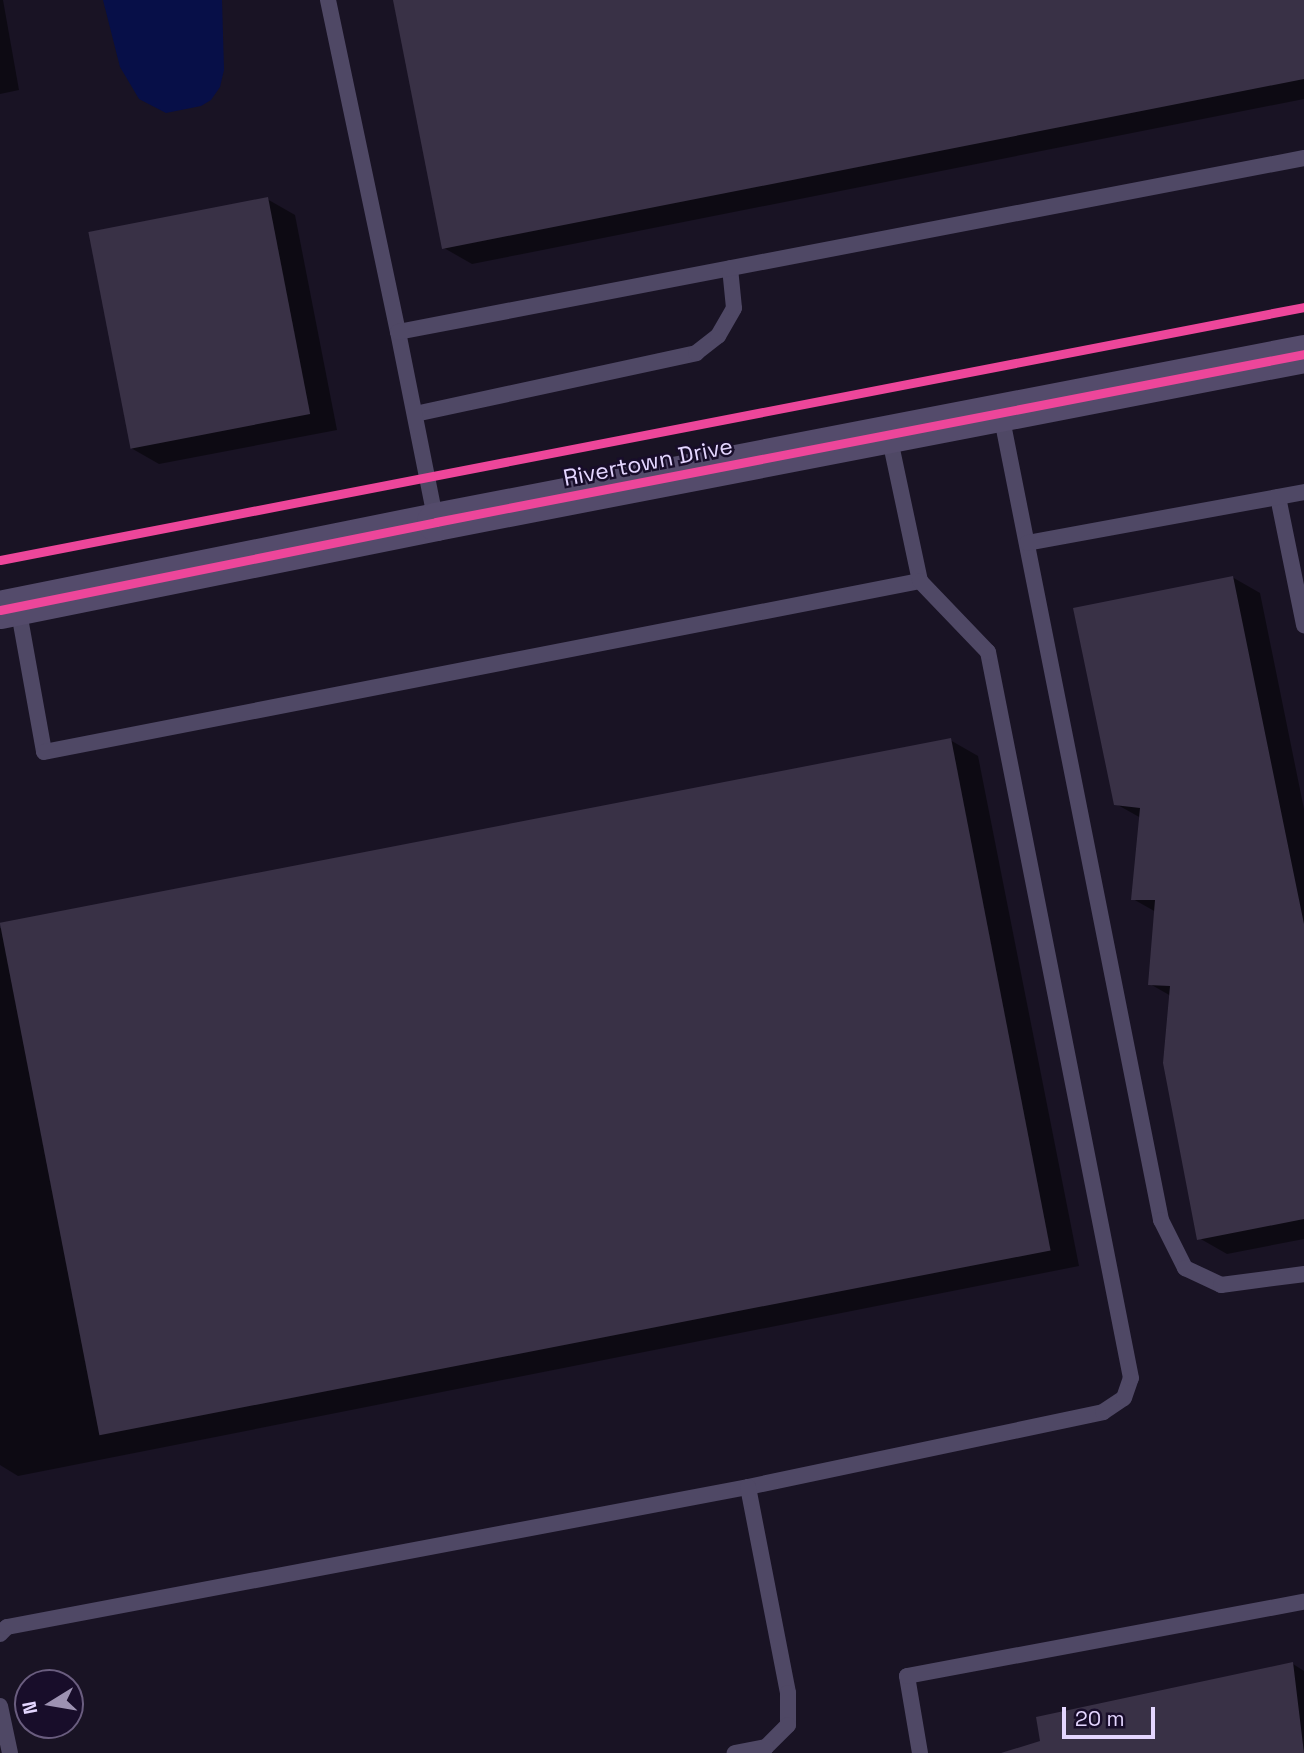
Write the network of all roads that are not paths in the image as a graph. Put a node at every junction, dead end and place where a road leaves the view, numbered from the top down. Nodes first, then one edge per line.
1 (328, 0) edge
2 (1304, 158) edge
3 (730, 268) junction
4 (398, 332) junction
5 (1304, 354) edge
6 (415, 414) junction
7 (1001, 414) junction
8 (889, 435) junction
9 (1304, 492) edge
10 (1278, 497) junction
11 (436, 522) junction
12 (1027, 543) junction
13 (920, 581) junction
14 (9, 609) edge
15 (1304, 625) edge
16 (1304, 1274) edge
17 (748, 1487) junction
18 (1304, 1602) edge
19 (0, 1634) edge
20 (0, 1706) edge
21 (10, 1753) edge
22 (735, 1753) edge
23 (920, 1753) edge

1 - 4 lane
2 - 3 lane
3 - 4 lane
3 - 6 lane
4 - 6 lane
5 - 7 street, Rivertown Drive
6 - 11 lane
7 - 8 street, Rivertown Drive
7 - 12 lane
8 - 11 street, Rivertown Drive
8 - 13 lane
9 - 10 lane
10 - 12 lane
10 - 15 lane
11 - 14 street, Rivertown Drive
12 - 16 lane
13 - 14 lane
13 - 17 lane
17 - 19 lane
17 - 22 lane
18 - 23 lane
20 - 21 lane

